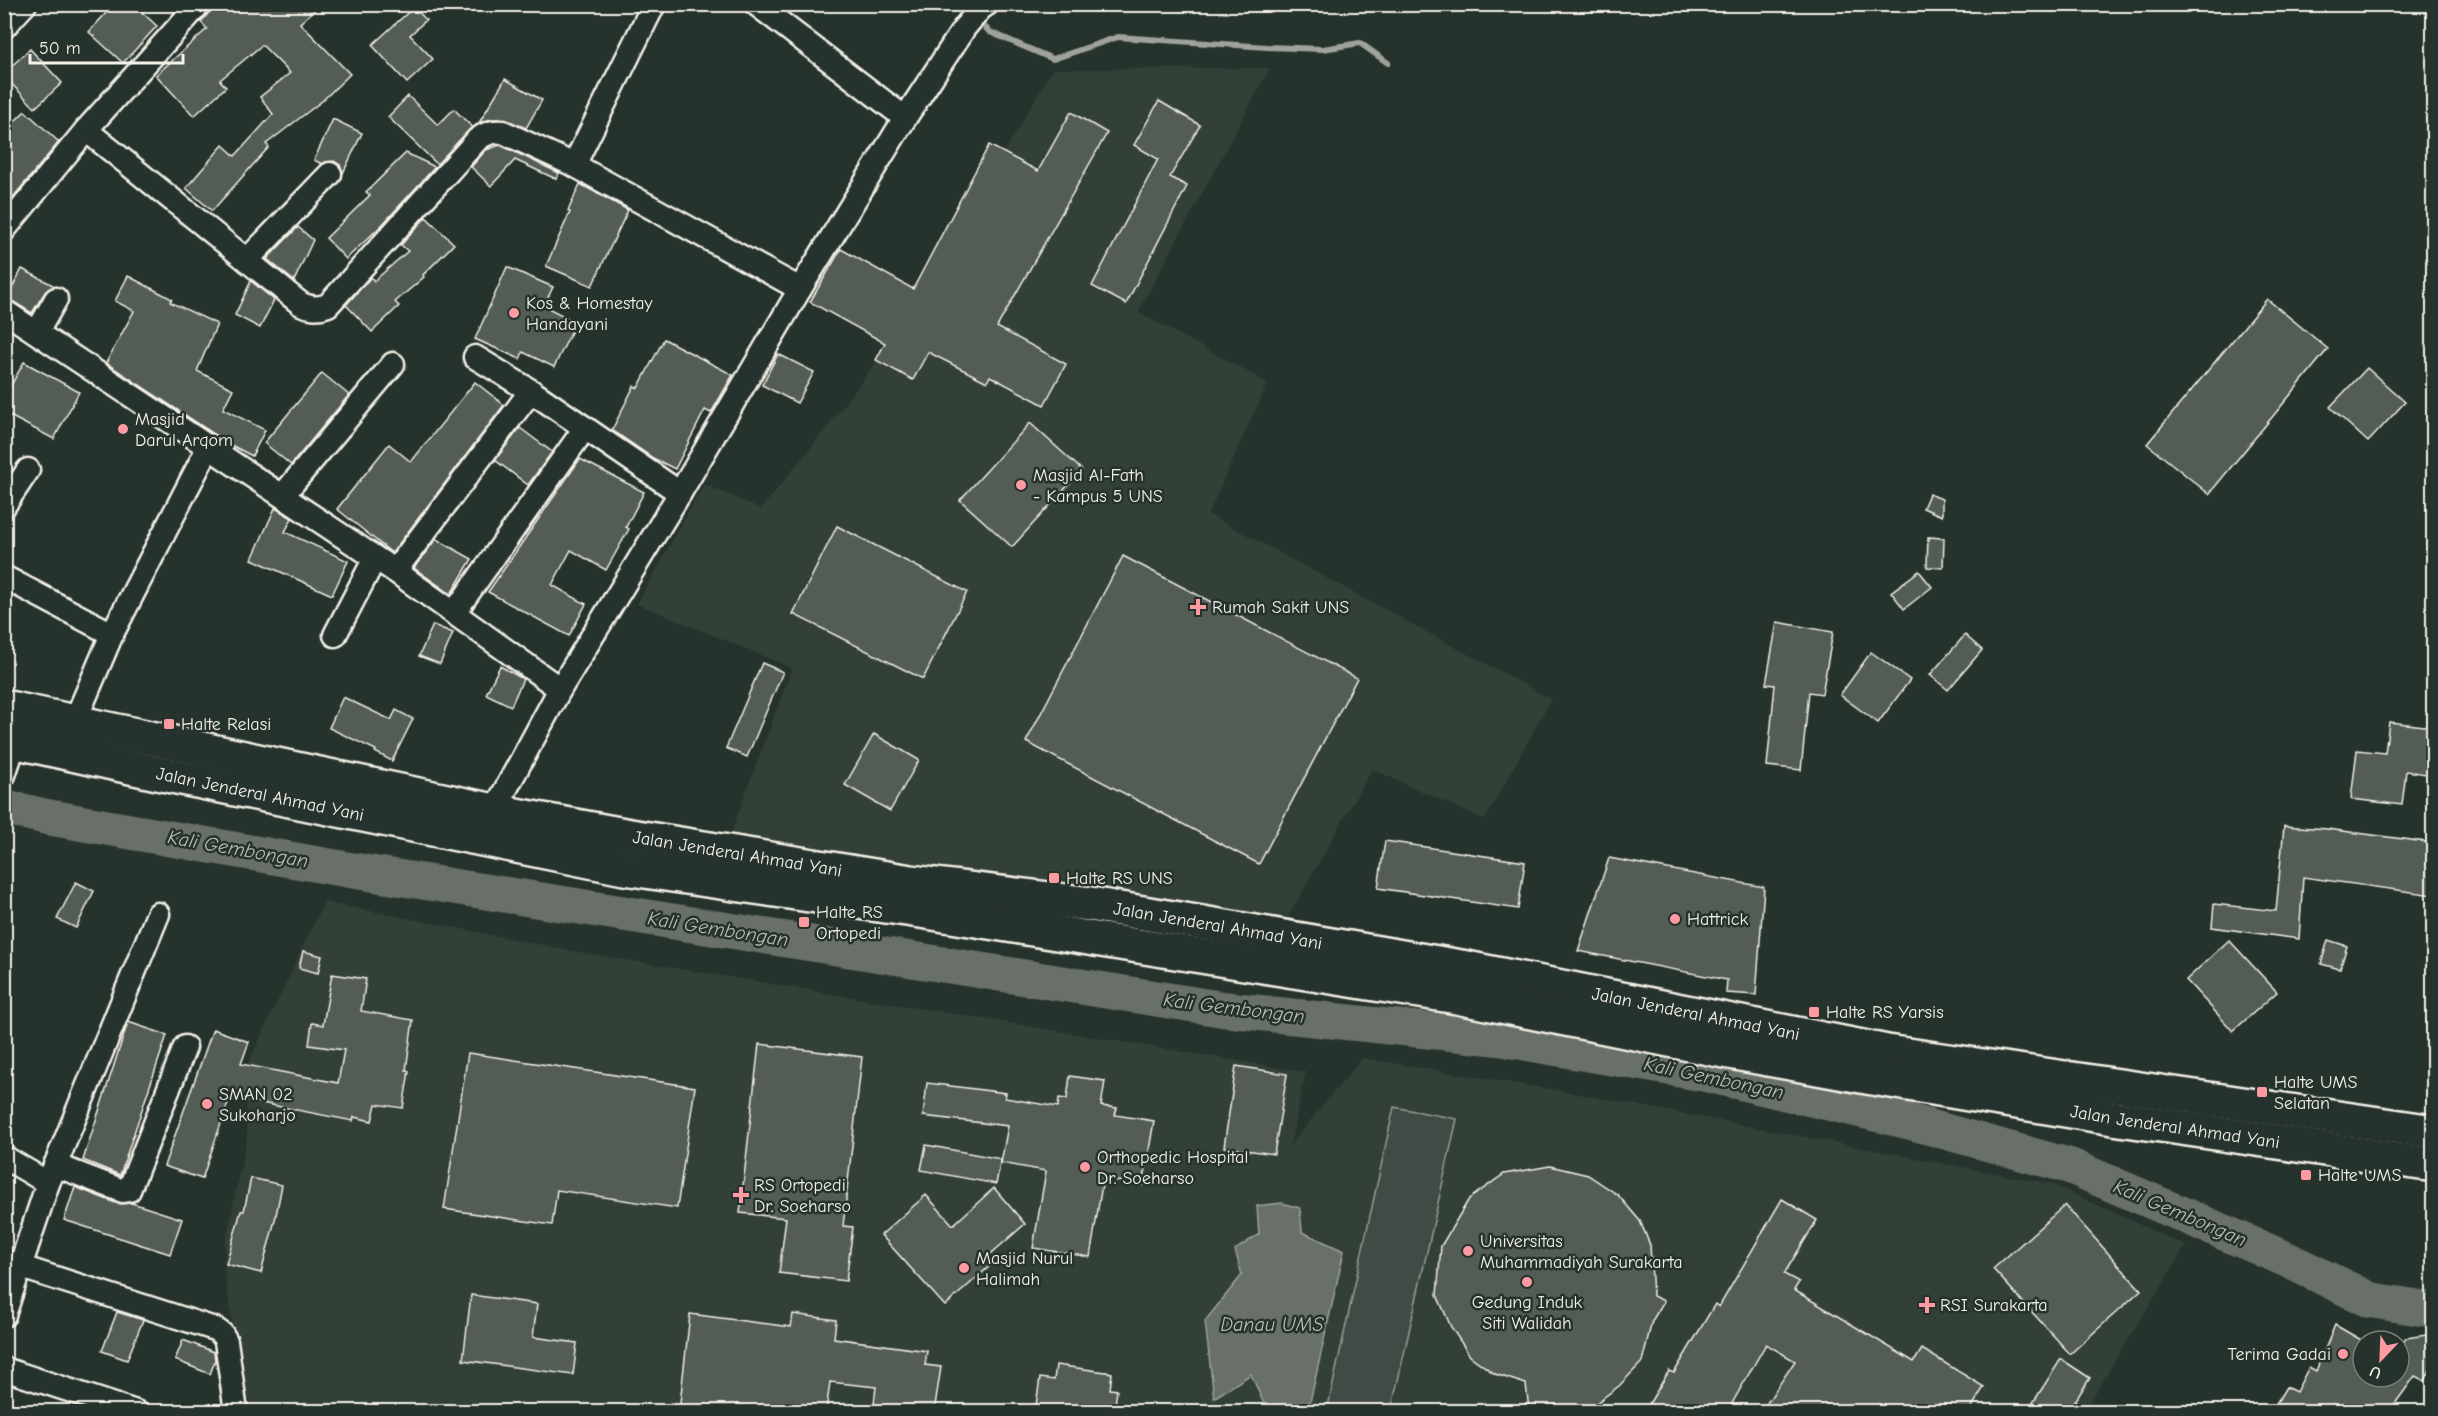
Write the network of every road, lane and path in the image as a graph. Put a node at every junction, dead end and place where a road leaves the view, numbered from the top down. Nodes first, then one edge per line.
1 (25, 4) edge
2 (200, 4) edge
3 (654, 4) edge
4 (758, 5) edge
5 (984, 6) edge
6 (4, 27) edge
7 (905, 118) junction
8 (86, 130) junction
9 (574, 165) junction
10 (330, 174) dead end
11 (4, 230) edge
12 (247, 260) junction
13 (800, 289) junction
14 (56, 299) dead end
15 (4, 311) edge
16 (37, 332) junction
17 (475, 357) dead end
18 (393, 364) dead end
19 (531, 391) junction
20 (585, 428) junction
21 (208, 448) junction
22 (28, 470) dead end
23 (680, 493) junction
24 (283, 495) junction
25 (4, 506) edge
26 (375, 558) junction
27 (395, 571) junction
28 (4, 577) edge
29 (454, 613) junction
30 (112, 634) junction
31 (335, 635) dead end
32 (560, 689) junction
33 (74, 722) junction
34 (12, 725) edge
35 (62, 753) junction
36 (4, 776) edge
37 (489, 826) junction
38 (1090, 904) junction
39 (158, 914) dead end
40 (1087, 937) junction
41 (184, 1047) dead end
42 (2433, 1132) edge
43 (4, 1157) edge
44 (2433, 1164) edge
45 (51, 1174) junction
46 (21, 1268) junction
47 (4, 1316) edge
48 (4, 1369) edge
49 (136, 1412) edge
50 (236, 1412) edge

1 - 6 street
2 - 8 street
3 - 9 street
4 - 7 street
5 - 7 street
7 - 13 street
8 - 11 street
8 - 12 street
9 - 12 street
9 - 13 street
10 - 12 street
13 - 23 street
14 - 16 street
15 - 16 street
16 - 21 street
17 - 19 street
18 - 24 street
19 - 20 street
19 - 27 street
20 - 23 street
20 - 29 street
21 - 24 street
21 - 30 street
22 - 25 street
23 - 32 street
24 - 26 street
26 - 27 street
26 - 31 street
27 - 29 street
28 - 30 street
29 - 32 street
30 - 33 street
32 - 37 street
33 - 34 highway, Jalan Jenderal Ahmad Yani
33 - 35 street
33 - 37 highway, Jalan Jenderal Ahmad Yani
34 - 35 highway, Jalan Jenderal Ahmad Yani
34 - 36 street
35 - 37 highway, Jalan Jenderal Ahmad Yani
37 - 38 highway, Jalan Jenderal Ahmad Yani
37 - 40 highway, Jalan Jenderal Ahmad Yani
38 - 40 highway
38 - 42 highway, Jalan Jenderal Ahmad Yani
39 - 45 street
40 - 44 highway, Jalan Jenderal Ahmad Yani
41 - 45 street
43 - 45 street
45 - 46 street
46 - 47 street
46 - 50 street
48 - 49 street

